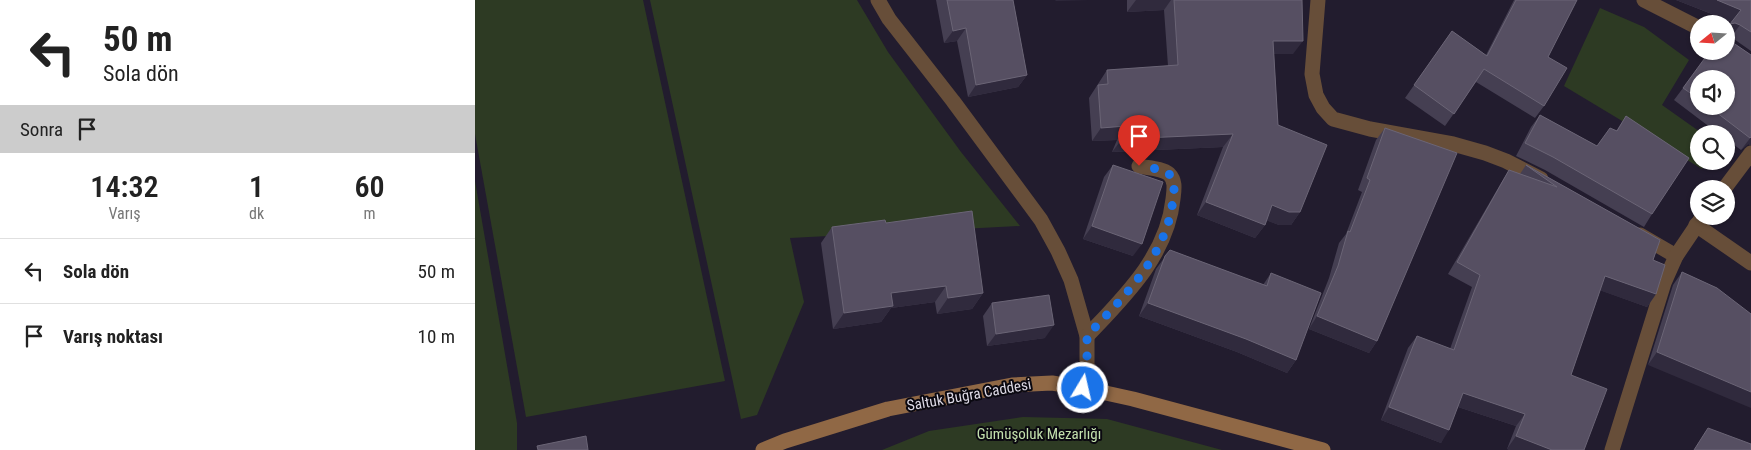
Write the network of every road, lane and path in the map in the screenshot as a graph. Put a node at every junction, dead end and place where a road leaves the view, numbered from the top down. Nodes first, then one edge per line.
1 (878, 0) edge
2 (1318, 0) edge
3 (1644, 0) edge
4 (1690, 23) edge
5 (1751, 152) edge
6 (1139, 166) dead end
7 (1731, 180) edge
8 (1555, 187) edge
9 (1697, 225) edge
10 (1705, 225) edge
11 (1627, 227) edge
12 (1676, 256) junction
13 (1751, 263) edge
14 (1087, 336) junction
15 (1083, 388) junction
16 (763, 450) edge
17 (1323, 450) edge
18 (1612, 450) edge

1 - 14 street
2 - 8 street
3 - 4 street
5 - 7 street
6 - 14 street
9 - 12 street
10 - 13 street
11 - 12 street
12 - 18 street
14 - 15 street
15 - 16 street, Saltuk Buğra Caddesi
15 - 17 street, Saltuk Buğra Caddesi

